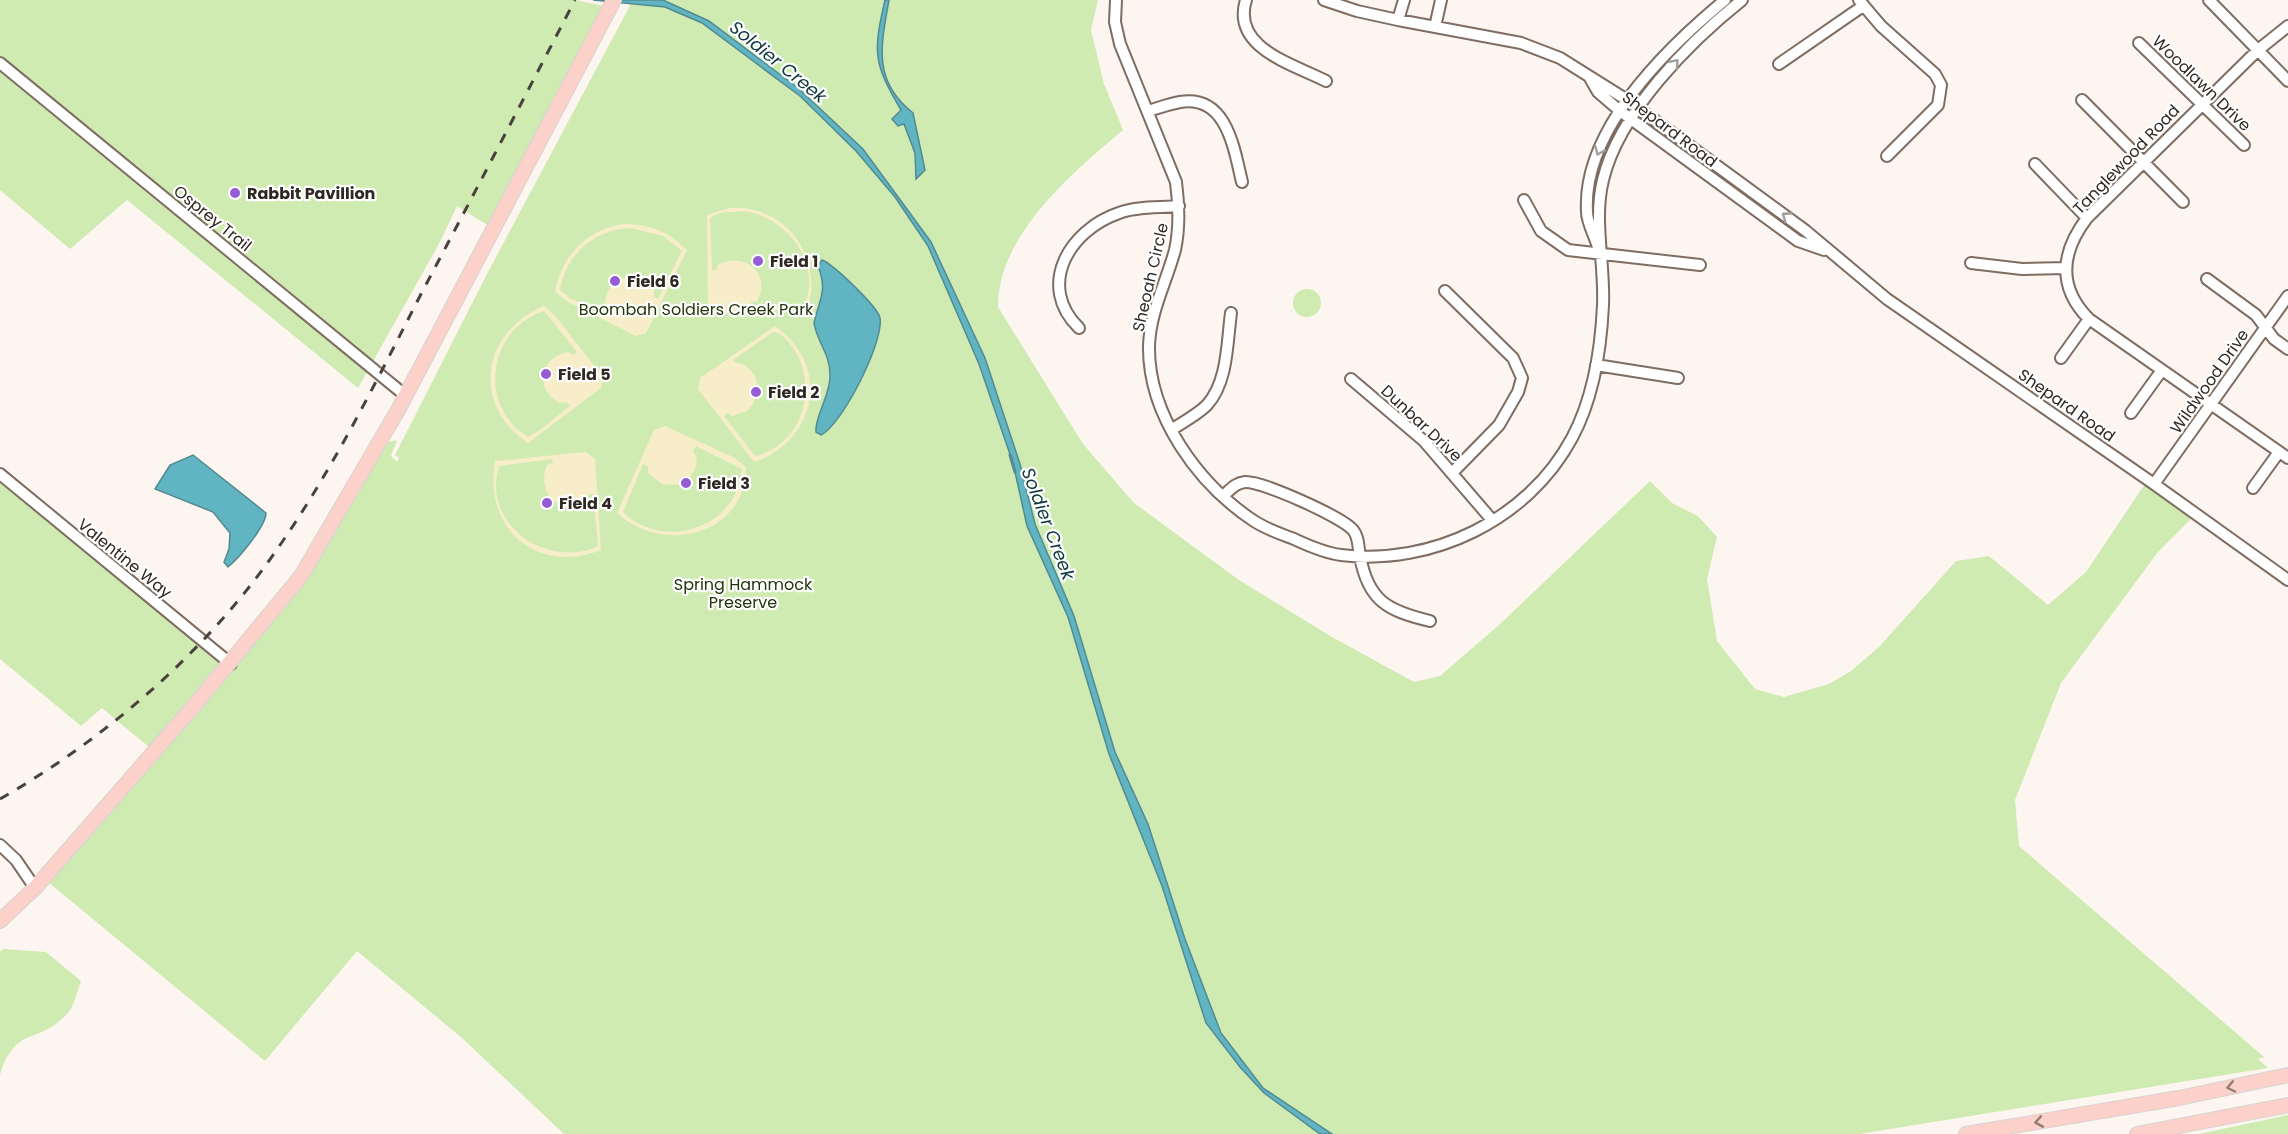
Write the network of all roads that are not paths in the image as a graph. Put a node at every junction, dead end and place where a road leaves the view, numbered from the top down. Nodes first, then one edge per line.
1 (1116, 0) edge
2 (1246, 0) edge
3 (1324, 0) edge
4 (1404, 0) edge
5 (1441, 0) edge
6 (1725, 0) edge
7 (1742, 0) edge
8 (2209, 0) edge
9 (1861, 3) edge
10 (611, 5) edge
11 (1398, 20) junction
12 (2288, 26) edge
13 (1435, 27) junction
14 (2139, 43) dead end
15 (2258, 50) junction
16 (0, 63) edge
17 (1779, 64) dead end
18 (1589, 78) junction
19 (1326, 81) dead end
20 (2288, 81) edge
21 (1627, 100) junction
22 (2082, 100) dead end
23 (2202, 104) junction
24 (1638, 108) junction
25 (1148, 111) junction
26 (1620, 111) junction
27 (1632, 120) junction
28 (2244, 145) dead end
29 (1887, 156) dead end
30 (2143, 161) junction
31 (2035, 164) dead end
32 (1242, 182) dead end
33 (1524, 200) dead end
34 (2183, 202) dead end
35 (1179, 206) junction
36 (2087, 218) junction
37 (1831, 253) junction
38 (1601, 255) junction
39 (1971, 263) dead end
40 (1700, 265) dead end
41 (2066, 268) junction
42 (2207, 279) dead end
43 (1445, 291) dead end
44 (2288, 296) edge
45 (1231, 313) dead end
46 (2089, 319) junction
47 (2265, 327) junction
48 (1079, 328) dead end
49 (2288, 349) edge
50 (2061, 358) dead end
51 (1596, 365) junction
52 (2162, 370) junction
53 (1678, 378) dead end
54 (1351, 379) dead end
55 (406, 396) junction
56 (2212, 403) junction
57 (2132, 413) dead end
58 (1172, 429) junction
59 (2284, 455) edge
60 (1453, 472) junction
61 (0, 474) edge
62 (2154, 483) junction
63 (2253, 488) dead end
64 (1223, 496) junction
65 (1492, 520) junction
66 (1360, 557) junction
67 (2288, 580) edge
68 (1430, 621) dead end
69 (231, 664) junction
70 (0, 846) edge
71 (35, 888) junction
72 (0, 921) edge
73 (2288, 1075) edge
74 (2288, 1105) edge
75 (1966, 1134) edge
76 (2137, 1134) edge

1 - 25 street, Sheoah Circle
2 - 19 street
3 - 11 street, Shepard Road
4 - 11 street
5 - 13 street
6 - 21 street, Sheoah Circle
24 -> 7 street, Sheoah Circle
8 - 15 street
9 - 17 street
9 - 29 street
10 - 55 main road
11 - 13 street, Shepard Road
12 - 15 street, Tanglewood Road
13 - 18 street, Shepard Road
14 - 23 street, Woodlawn Drive
15 - 20 street
15 - 23 street, Tanglewood Road
16 - 55 street, Osprey Trail
18 - 21 street, Shepard Road
18 - 26 street, Shepard Road
21 - 24 street, Shepard Road
21 - 26 street, Sheoah Circle
22 - 30 street
23 - 28 street, Woodlawn Drive
23 - 30 street, Tanglewood Road
24 - 27 street, Sheoah Circle
37 -> 24 street, Shepard Road
25 - 32 street
25 - 35 street, Sheoah Circle
26 - 27 street, Shepard Road
26 -> 38 street, Sheoah Circle
27 - 37 street, Shepard Road
27 - 38 street, Sheoah Circle
30 - 34 street
30 - 36 street, Tanglewood Road
31 - 36 street
33 - 38 street
35 - 48 street
35 - 58 street, Sheoah Circle
36 - 41 street, Tanglewood Road
37 - 62 street, Shepard Road
38 - 40 street
38 - 51 street, Sheoah Circle
39 - 41 street
41 - 46 street, Tanglewood Road
42 - 47 street
43 - 60 street
44 - 47 street, Wildwood Drive
45 - 58 street
46 - 50 street
46 - 52 street, Tanglewood Road
47 - 49 street
47 - 56 street, Wildwood Drive
51 - 53 street
51 - 65 street, Sheoah Circle
52 - 56 street, Tanglewood Road
52 - 57 street
54 - 60 street, Dunbar Drive
55 - 69 main road
56 - 59 street, Tanglewood Road
56 - 62 street, Wildwood Drive
58 - 64 street, Sheoah Circle
59 - 63 street
60 - 65 street, Dunbar Drive
61 - 69 street, Valentine Way
62 - 67 street, Shepard Road
64 - 66 street, Sheoah Circle
64 - 66 street
65 - 66 street, Sheoah Circle
66 - 68 street
69 - 71 main road
70 - 71 street
71 - 72 main road
73 -> 75 main road
74 - 76 main road

